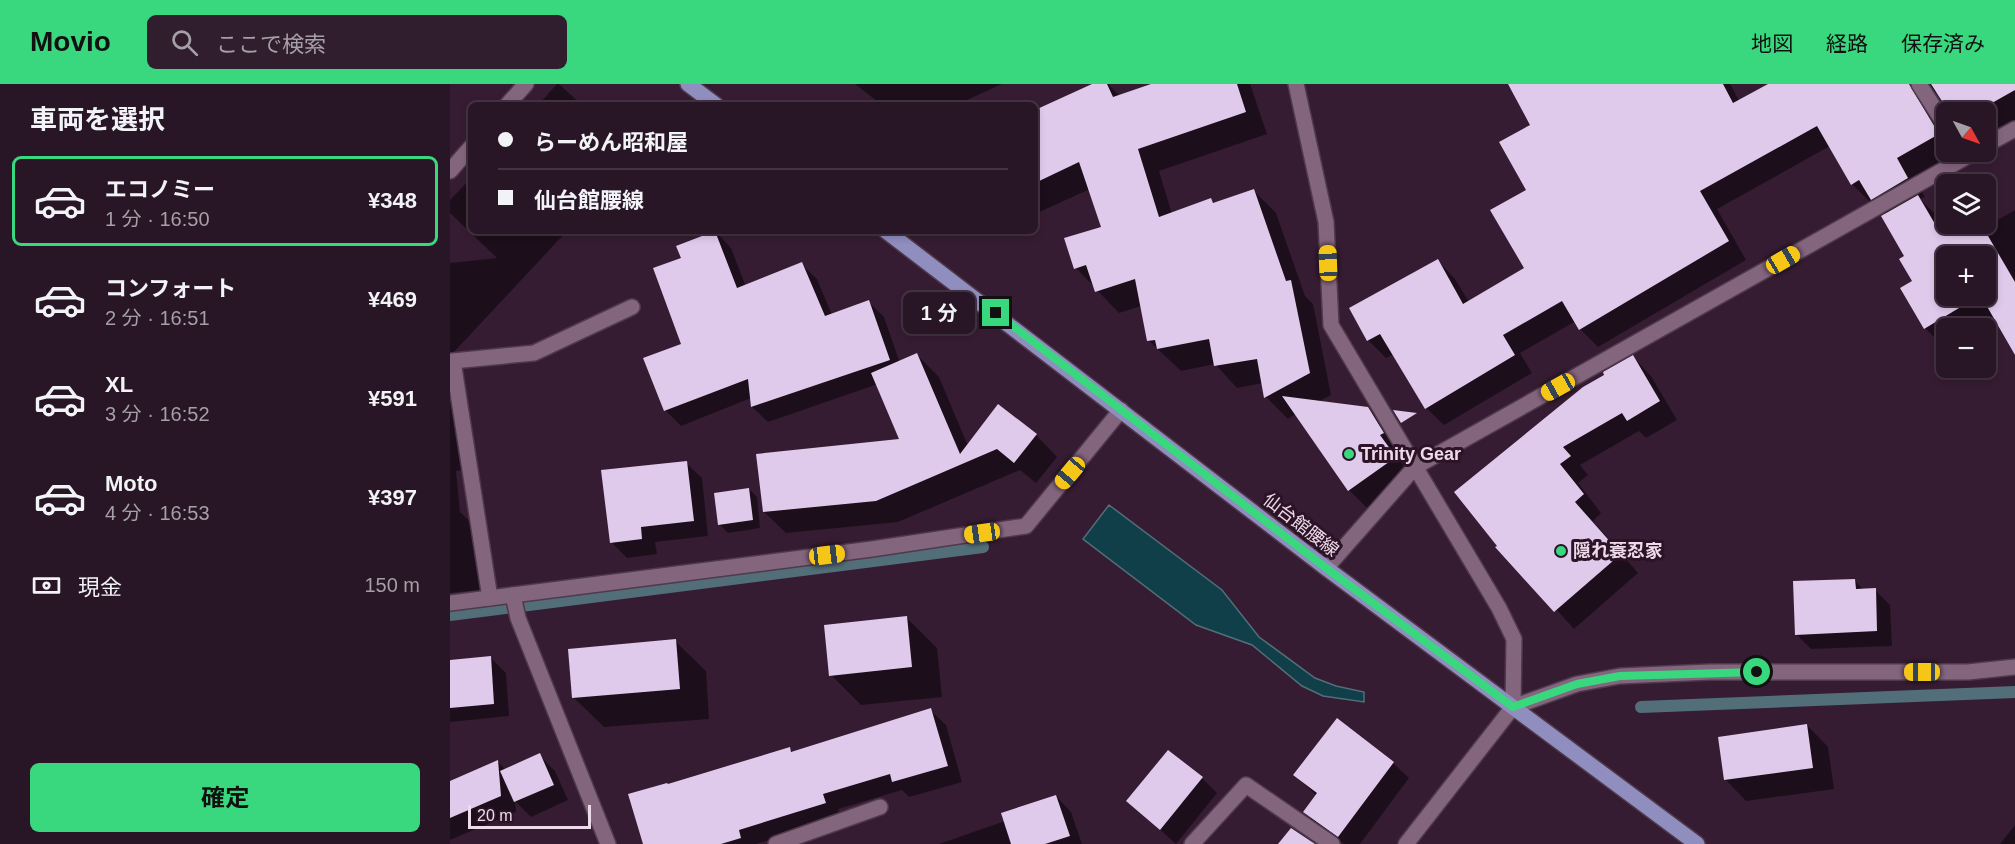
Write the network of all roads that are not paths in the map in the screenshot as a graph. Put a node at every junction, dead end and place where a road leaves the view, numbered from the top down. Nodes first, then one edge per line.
1 (526, 84) edge
2 (688, 84) edge
3 (1296, 84) edge
4 (1919, 84) edge
5 (510, 102) edge
6 (712, 102) edge
7 (1936, 111) edge
8 (2015, 129) edge
9 (1996, 139) edge
10 (468, 150) edge
11 (1952, 162) edge
12 (450, 171) edge
13 (890, 234) edge
14 (632, 307) dead end
15 (1121, 410) junction
16 (1415, 467) junction
17 (1326, 568) junction
18 (490, 598) junction
19 (514, 598) junction
20 (450, 603) edge
21 (2015, 667) edge
22 (1513, 707) junction
23 (880, 807) dead end
24 (608, 844) edge
25 (776, 844) edge
26 (1192, 844) edge
27 (1332, 844) edge
28 (1406, 844) edge
29 (1696, 844) edge

1 - 5 street
2 - 6 main road
3 - 16 street
4 - 7 street
8 - 9 street
10 - 12 street
11 - 16 street
13 - 15 main road, 仙台館腰線
14 - 18 street
15 - 17 main road, 仙台館腰線
15 - 19 street
16 - 17 street
16 - 22 street
17 - 22 main road, 仙台館腰線
18 - 19 street
18 - 20 street
19 - 24 street
21 - 22 street
22 - 28 street
22 - 29 main road, 仙台館腰線
23 - 25 street
26 - 27 street

